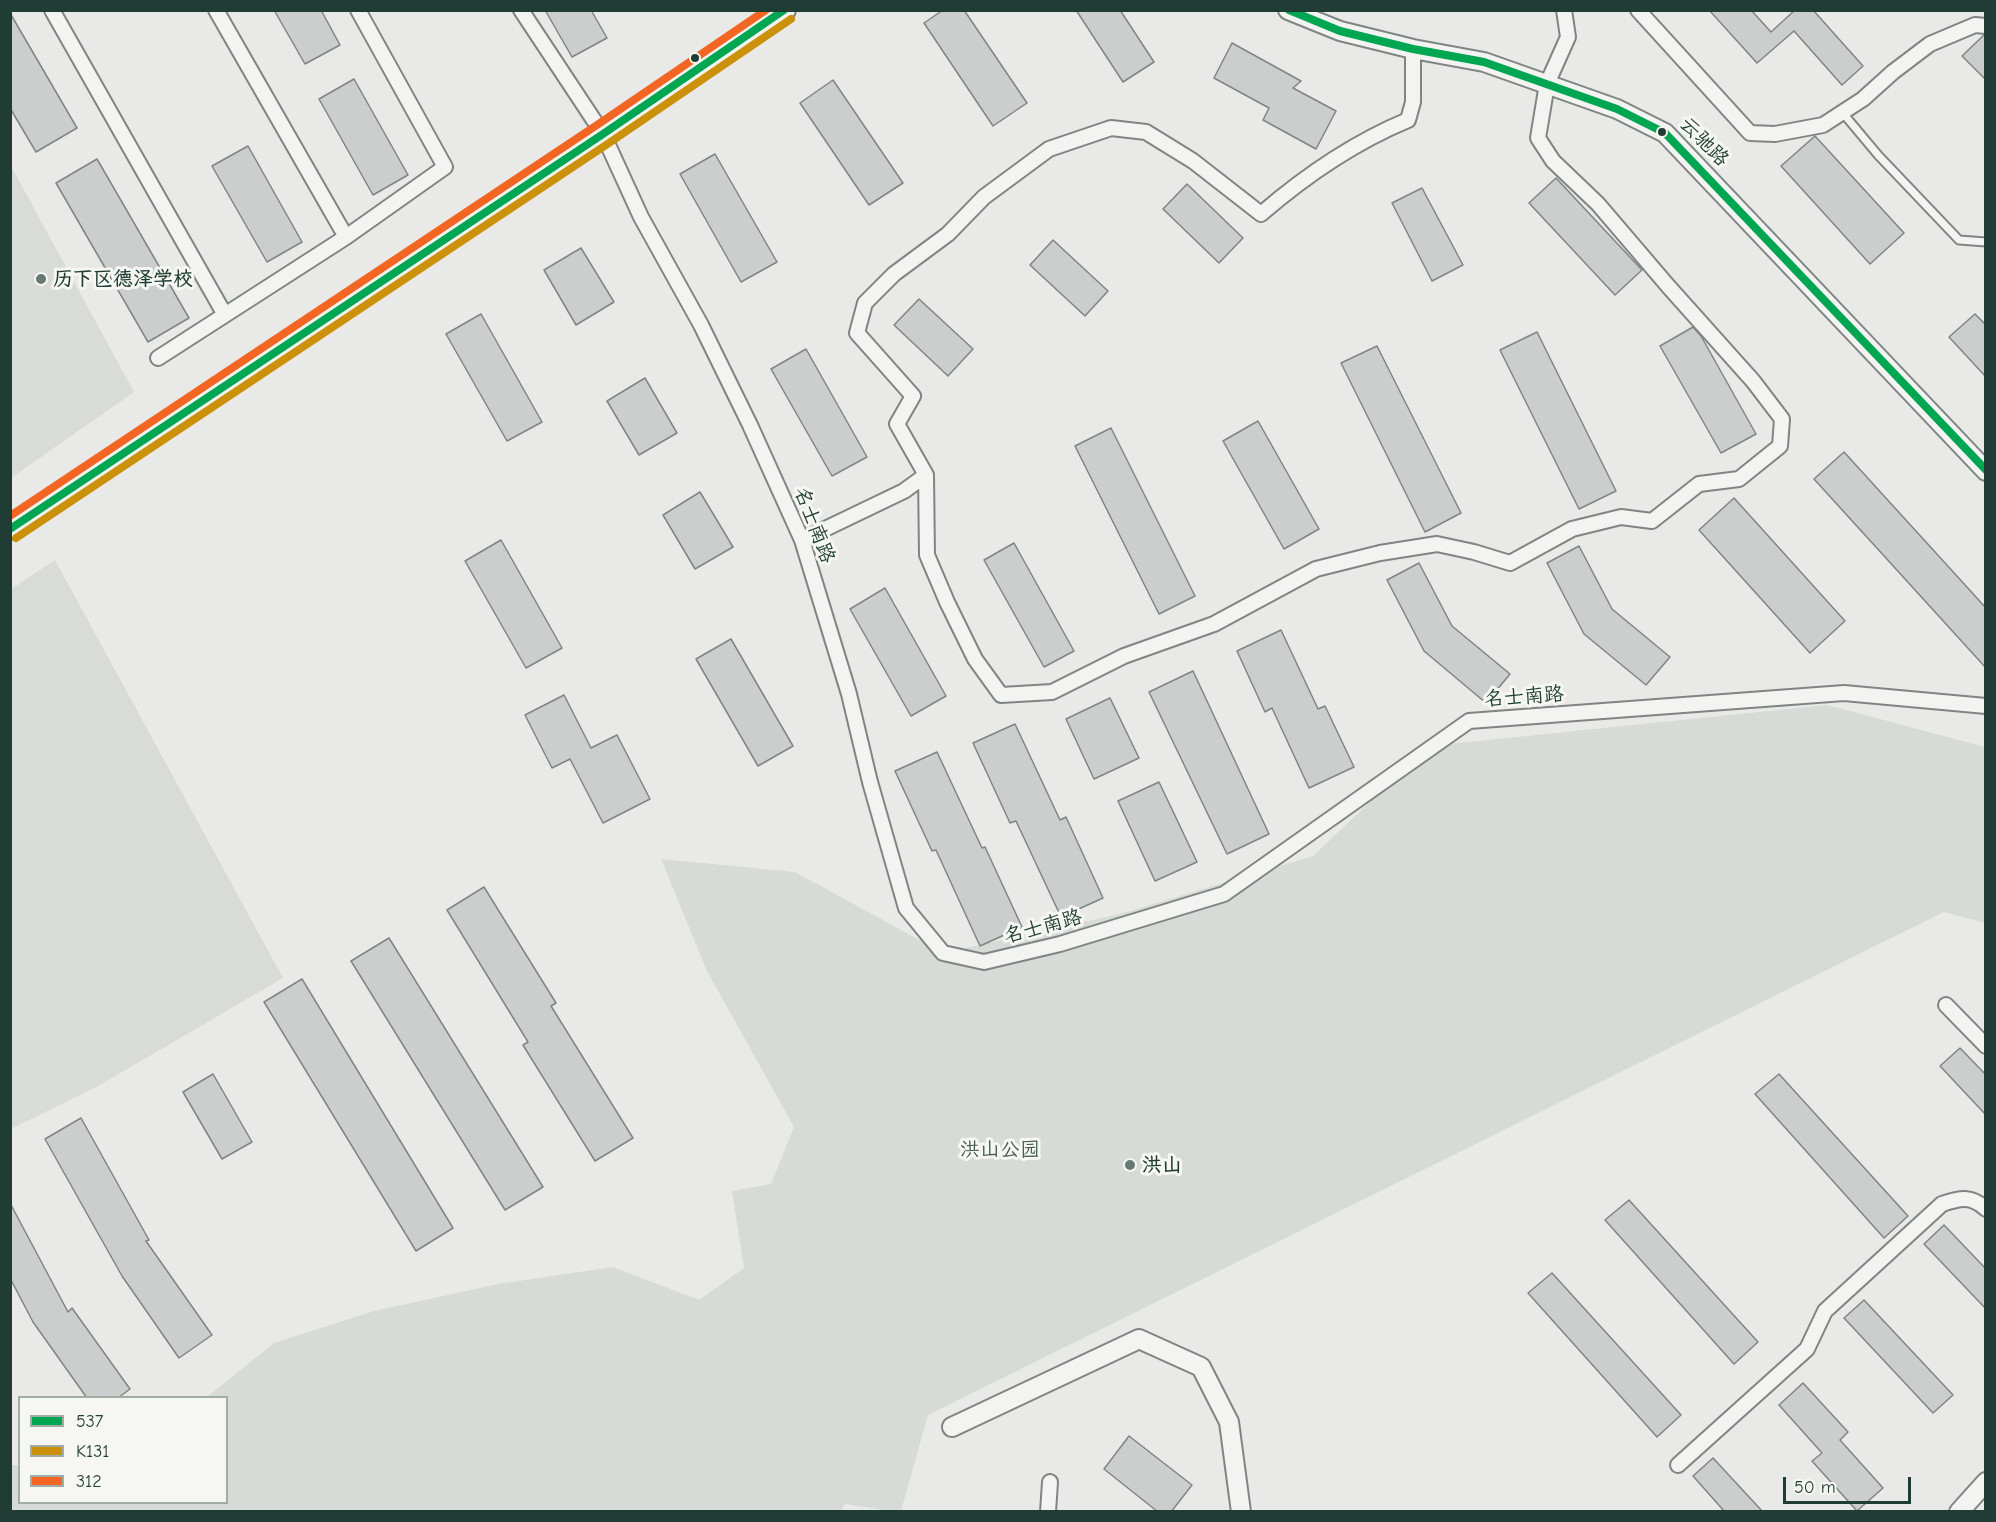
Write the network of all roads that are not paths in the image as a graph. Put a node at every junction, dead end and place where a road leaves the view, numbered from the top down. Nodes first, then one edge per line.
1 (52, 10) edge
2 (216, 10) edge
3 (358, 10) edge
4 (521, 10) edge
5 (785, 10) edge
6 (1288, 10) edge
7 (1564, 10) edge
8 (1638, 10) edge
9 (1986, 26) edge
10 (1413, 49) junction
11 (1547, 84) junction
12 (1842, 112) junction
13 (603, 134) junction
14 (346, 237) junction
15 (1986, 242) edge
16 (225, 315) junction
17 (158, 358) dead end
18 (1986, 471) edge
19 (926, 475) junction
20 (10, 529) edge
21 (802, 540) junction
22 (1986, 706) edge
23 (1946, 1005) dead end
24 (1986, 1046) edge
25 (1986, 1209) edge
26 (952, 1426) dead end
27 (1678, 1465) dead end
28 (1050, 1482) dead end
29 (1986, 1482) edge
30 (1048, 1512) edge
31 (1241, 1512) edge
32 (1959, 1512) edge

1 - 16 street
2 - 14 street
3 - 14 street
4 - 13 street, 名士南路
5 - 13 main road
6 - 10 street, 云驰路
7 - 11 street
8 - 12 street
9 - 12 street
10 - 11 street, 云驰路
10 - 19 street
11 - 18 street, 云驰路
11 - 19 street
12 - 15 lane
13 - 20 main road
13 - 21 street, 名士南路
14 - 16 street
16 - 17 street
19 - 21 street
21 - 22 street, 名士南路
23 - 24 street
25 - 27 street
26 - 31 street
28 - 30 street
29 - 32 street

